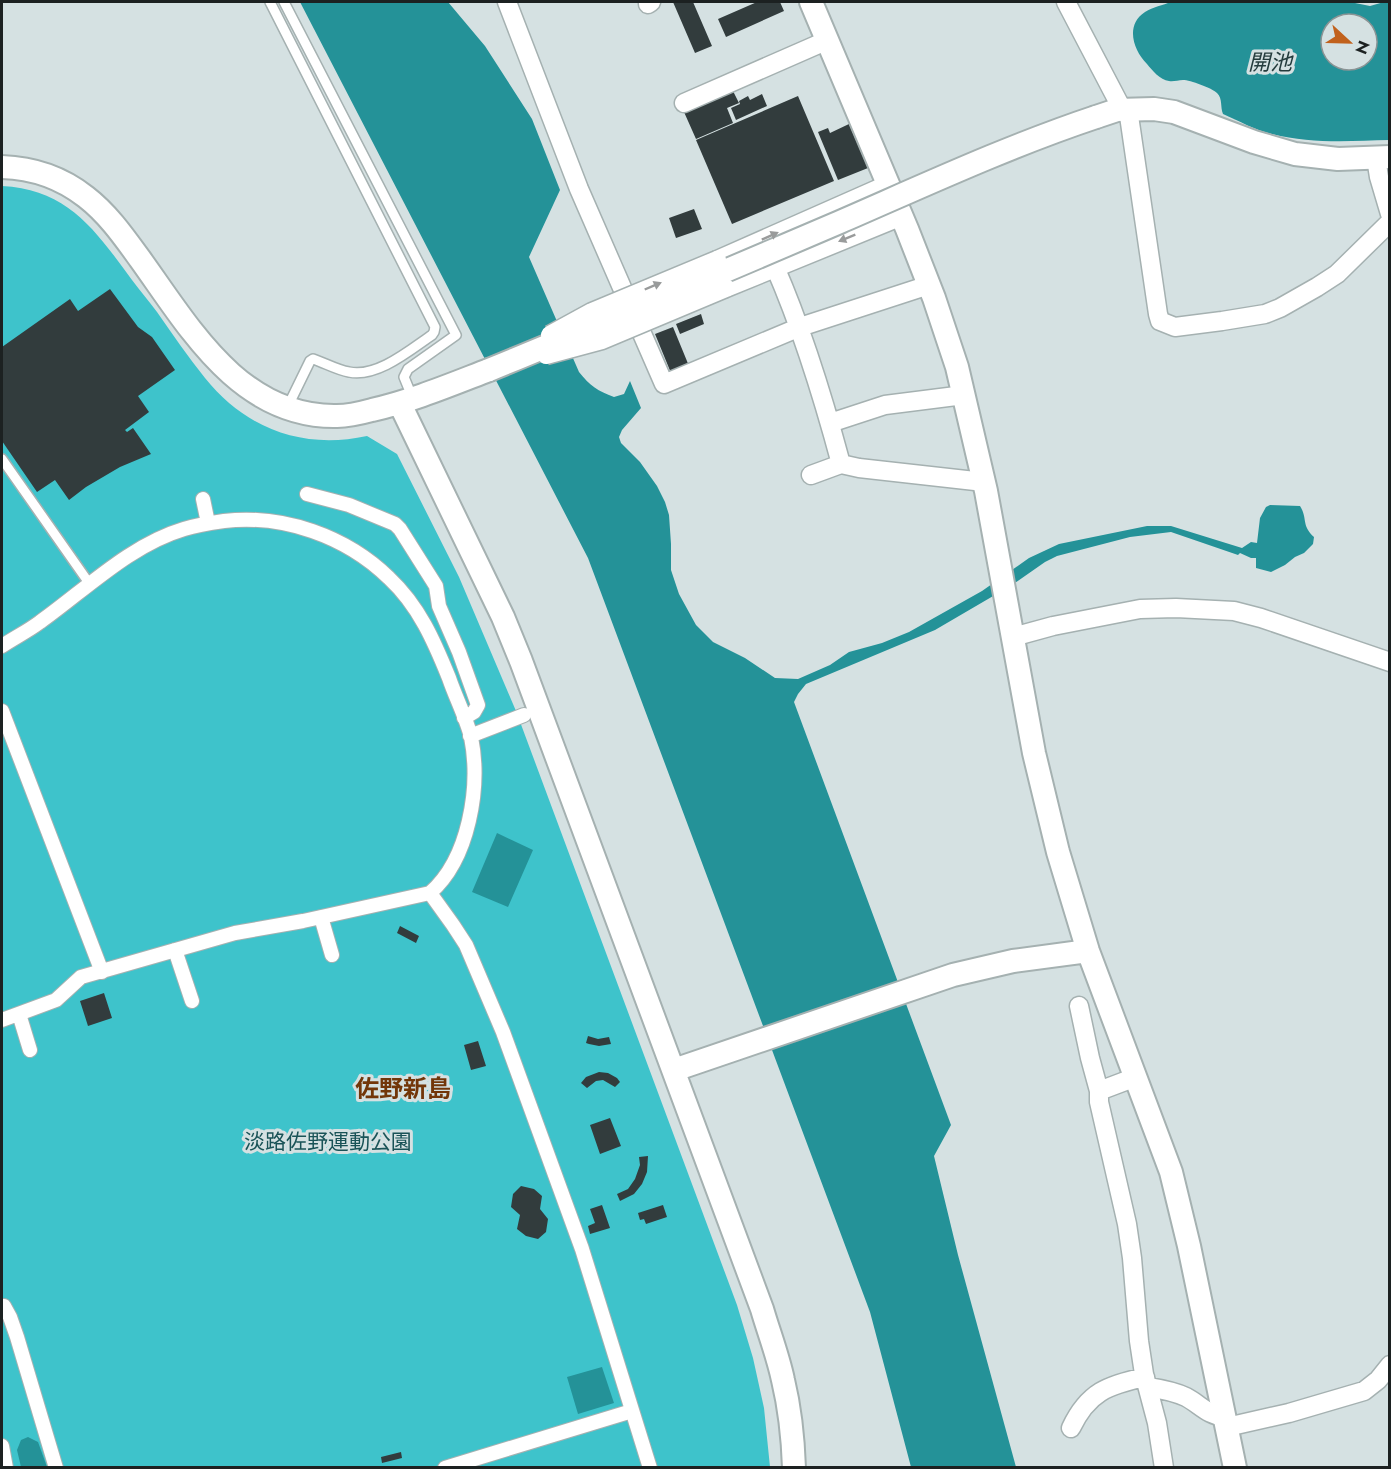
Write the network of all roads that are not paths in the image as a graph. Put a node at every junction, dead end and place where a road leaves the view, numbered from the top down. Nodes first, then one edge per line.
1 (270, 2) edge
2 (284, 2) edge
3 (507, 2) edge
4 (811, 2) edge
5 (1066, 2) edge
6 (828, 40) junction
7 (684, 103) dead end
8 (1125, 109) junction
9 (1383, 157) edge
10 (2, 167) edge
11 (889, 184) junction
12 (1389, 214) edge
13 (902, 216) junction
14 (1389, 222) edge
15 (776, 267) junction
16 (929, 285) junction
17 (800, 327) junction
18 (489, 370) junction
19 (964, 395) junction
20 (406, 401) junction
21 (287, 409) junction
22 (830, 423) junction
23 (2, 459) edge
24 (841, 464) junction
25 (811, 475) dead end
26 (984, 482) junction
27 (307, 494) dead end
28 (203, 499) dead end
29 (208, 523) junction
30 (90, 584) junction
31 (1013, 638) junction
32 (2, 646) edge
33 (1389, 662) edge
34 (2, 711) edge
35 (524, 716) dead end
36 (464, 718) junction
37 (470, 736) junction
38 (430, 893) junction
39 (321, 917) junction
40 (175, 950) junction
41 (1088, 951) junction
42 (332, 955) dead end
43 (102, 972) junction
44 (192, 1001) dead end
45 (1079, 1006) dead end
46 (19, 1014) junction
47 (2, 1020) edge
48 (30, 1050) dead end
49 (674, 1070) junction
50 (1136, 1077) junction
51 (1099, 1091) junction
52 (2, 1305) edge
53 (1389, 1365) edge
54 (1146, 1382) junction
55 (632, 1411) junction
56 (1226, 1422) junction
57 (1071, 1428) dead end
58 (2, 1446) edge
59 (6, 1467) edge
60 (56, 1467) edge
61 (445, 1467) edge
62 (650, 1467) edge
63 (794, 1467) edge
64 (1164, 1467) edge
65 (1235, 1467) edge

1 - 21 lane
2 - 20 lane
3 - 17 street
4 - 6 street
5 - 8 street
6 - 7 street
6 - 11 street
8 - 9 street
8 - 14 street
8 - 18 street, bridge
9 - 12 street
10 - 21 street
11 - 13 street
18 -> 11 street, bridge
13 -> 15 street
13 - 16 street
15 - 17 street
15 - 18 street, bridge
16 - 17 street
16 - 19 street
17 - 22 street
18 - 20 street
19 - 22 street
19 - 26 street
20 - 21 street
20 - 49 street
22 - 24 street
23 - 30 lane
24 - 25 street
24 - 26 street
26 - 31 street
27 - 36 street
28 - 29 street
29 - 30 street
29 - 36 street
30 - 32 street
31 - 33 street
31 - 41 street
34 - 43 street
35 - 37 street
36 - 37 street
37 - 38 street
38 - 39 street
38 - 55 street
39 - 40 street
39 - 42 street
40 - 43 street
40 - 44 street
41 - 49 street
41 - 50 street
43 - 46 street
45 - 51 street
46 - 47 street
46 - 48 street
49 - 63 street
50 - 51 street
50 - 56 street
51 - 54 street
52 - 60 street
53 - 56 street
54 - 56 street
54 - 57 street
54 - 64 street
55 - 61 street
55 - 62 street
56 - 65 street
58 - 59 street

